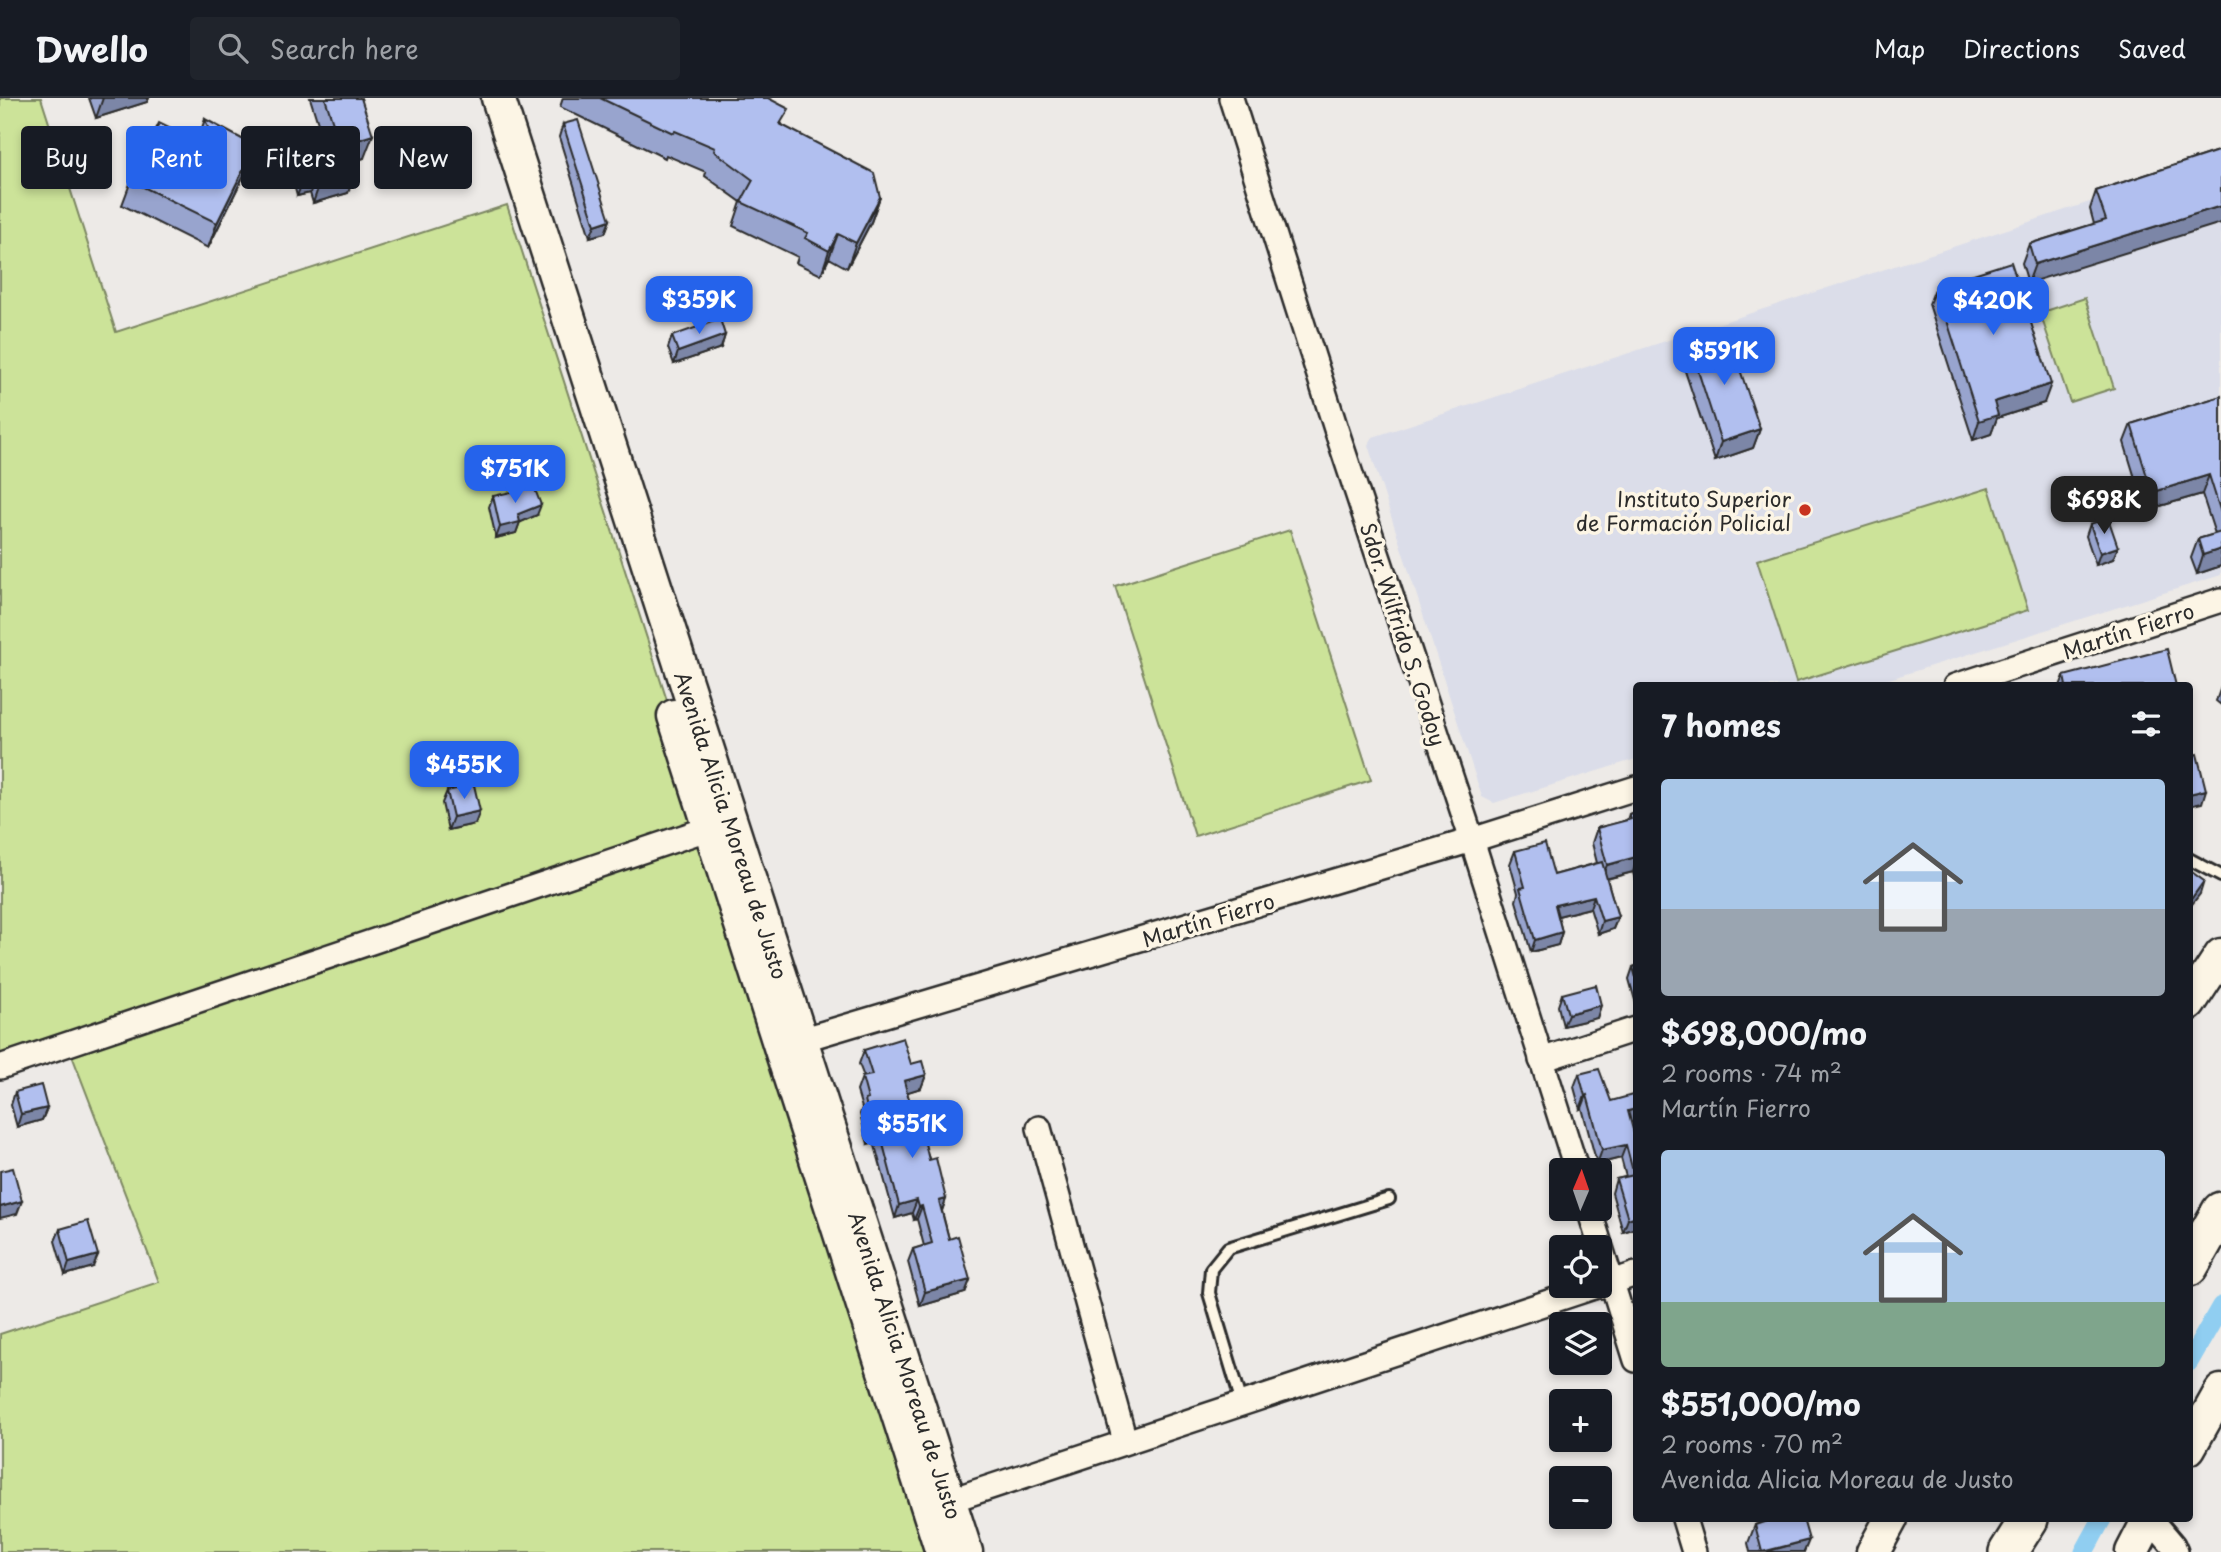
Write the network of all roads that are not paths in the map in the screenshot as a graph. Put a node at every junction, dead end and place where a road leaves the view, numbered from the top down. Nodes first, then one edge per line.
1 (476, 98) edge
2 (498, 98) edge
3 (1231, 98) edge
4 (2221, 600) edge
5 (1967, 682) edge
6 (1633, 789) edge
7 (710, 828) junction
8 (1472, 840) junction
9 (2193, 861) edge
10 (2221, 876) edge
11 (2221, 955) edge
12 (2193, 998) edge
13 (1633, 1030) edge
14 (791, 1045) junction
15 (1541, 1060) junction
16 (0, 1067) edge
17 (1039, 1128) dead end
18 (1573, 1158) edge
19 (1390, 1199) dead end
20 (2221, 1211) edge
21 (2193, 1259) edge
22 (1633, 1274) edge
23 (1612, 1281) edge
24 (1560, 1298) edge
25 (1609, 1298) edge
26 (1633, 1353) edge
27 (2221, 1391) edge
28 (1241, 1403) junction
29 (1125, 1441) junction
30 (2193, 1441) edge
31 (938, 1503) junction
32 (1685, 1522) edge
33 (1889, 1522) edge
34 (2027, 1522) edge
35 (2148, 1522) edge
36 (2153, 1522) edge
37 (942, 1552) edge
38 (966, 1552) edge
39 (1694, 1552) edge
40 (1873, 1552) edge
41 (2008, 1552) edge
42 (2132, 1552) edge
43 (2175, 1552) edge

1 - 7 main road, Avenida Alicia Moreau de Justo
2 - 14 main road, Avenida Alicia Moreau de Justo
3 - 8 street, Sdor. Wilfrido S. Godoy
4 - 5 street, Martín Fierro
6 - 8 street, Martín Fierro
7 - 14 main road, Avenida Alicia Moreau de Justo
7 - 16 street
8 - 14 street, Martín Fierro
8 - 15 street, Sdor. Wilfrido S. Godoy
9 - 10 lane
11 - 12 main road
13 - 15 street
14 - 31 main road, Avenida Alicia Moreau de Justo
15 - 18 street, Sdor. Wilfrido S. Godoy
17 - 29 street
19 - 28 lane
20 - 21 highway
22 - 23 street
24 - 28 street
25 - 26 street
27 - 30 main road
28 - 29 street
29 - 31 street
31 - 37 main road, Avenida Alicia Moreau de Justo
31 - 38 main road, Avenida Alicia Moreau de Justo
32 - 39 street
33 - 40 main road
34 - 41 highway
35 - 42 main road
36 - 43 street

